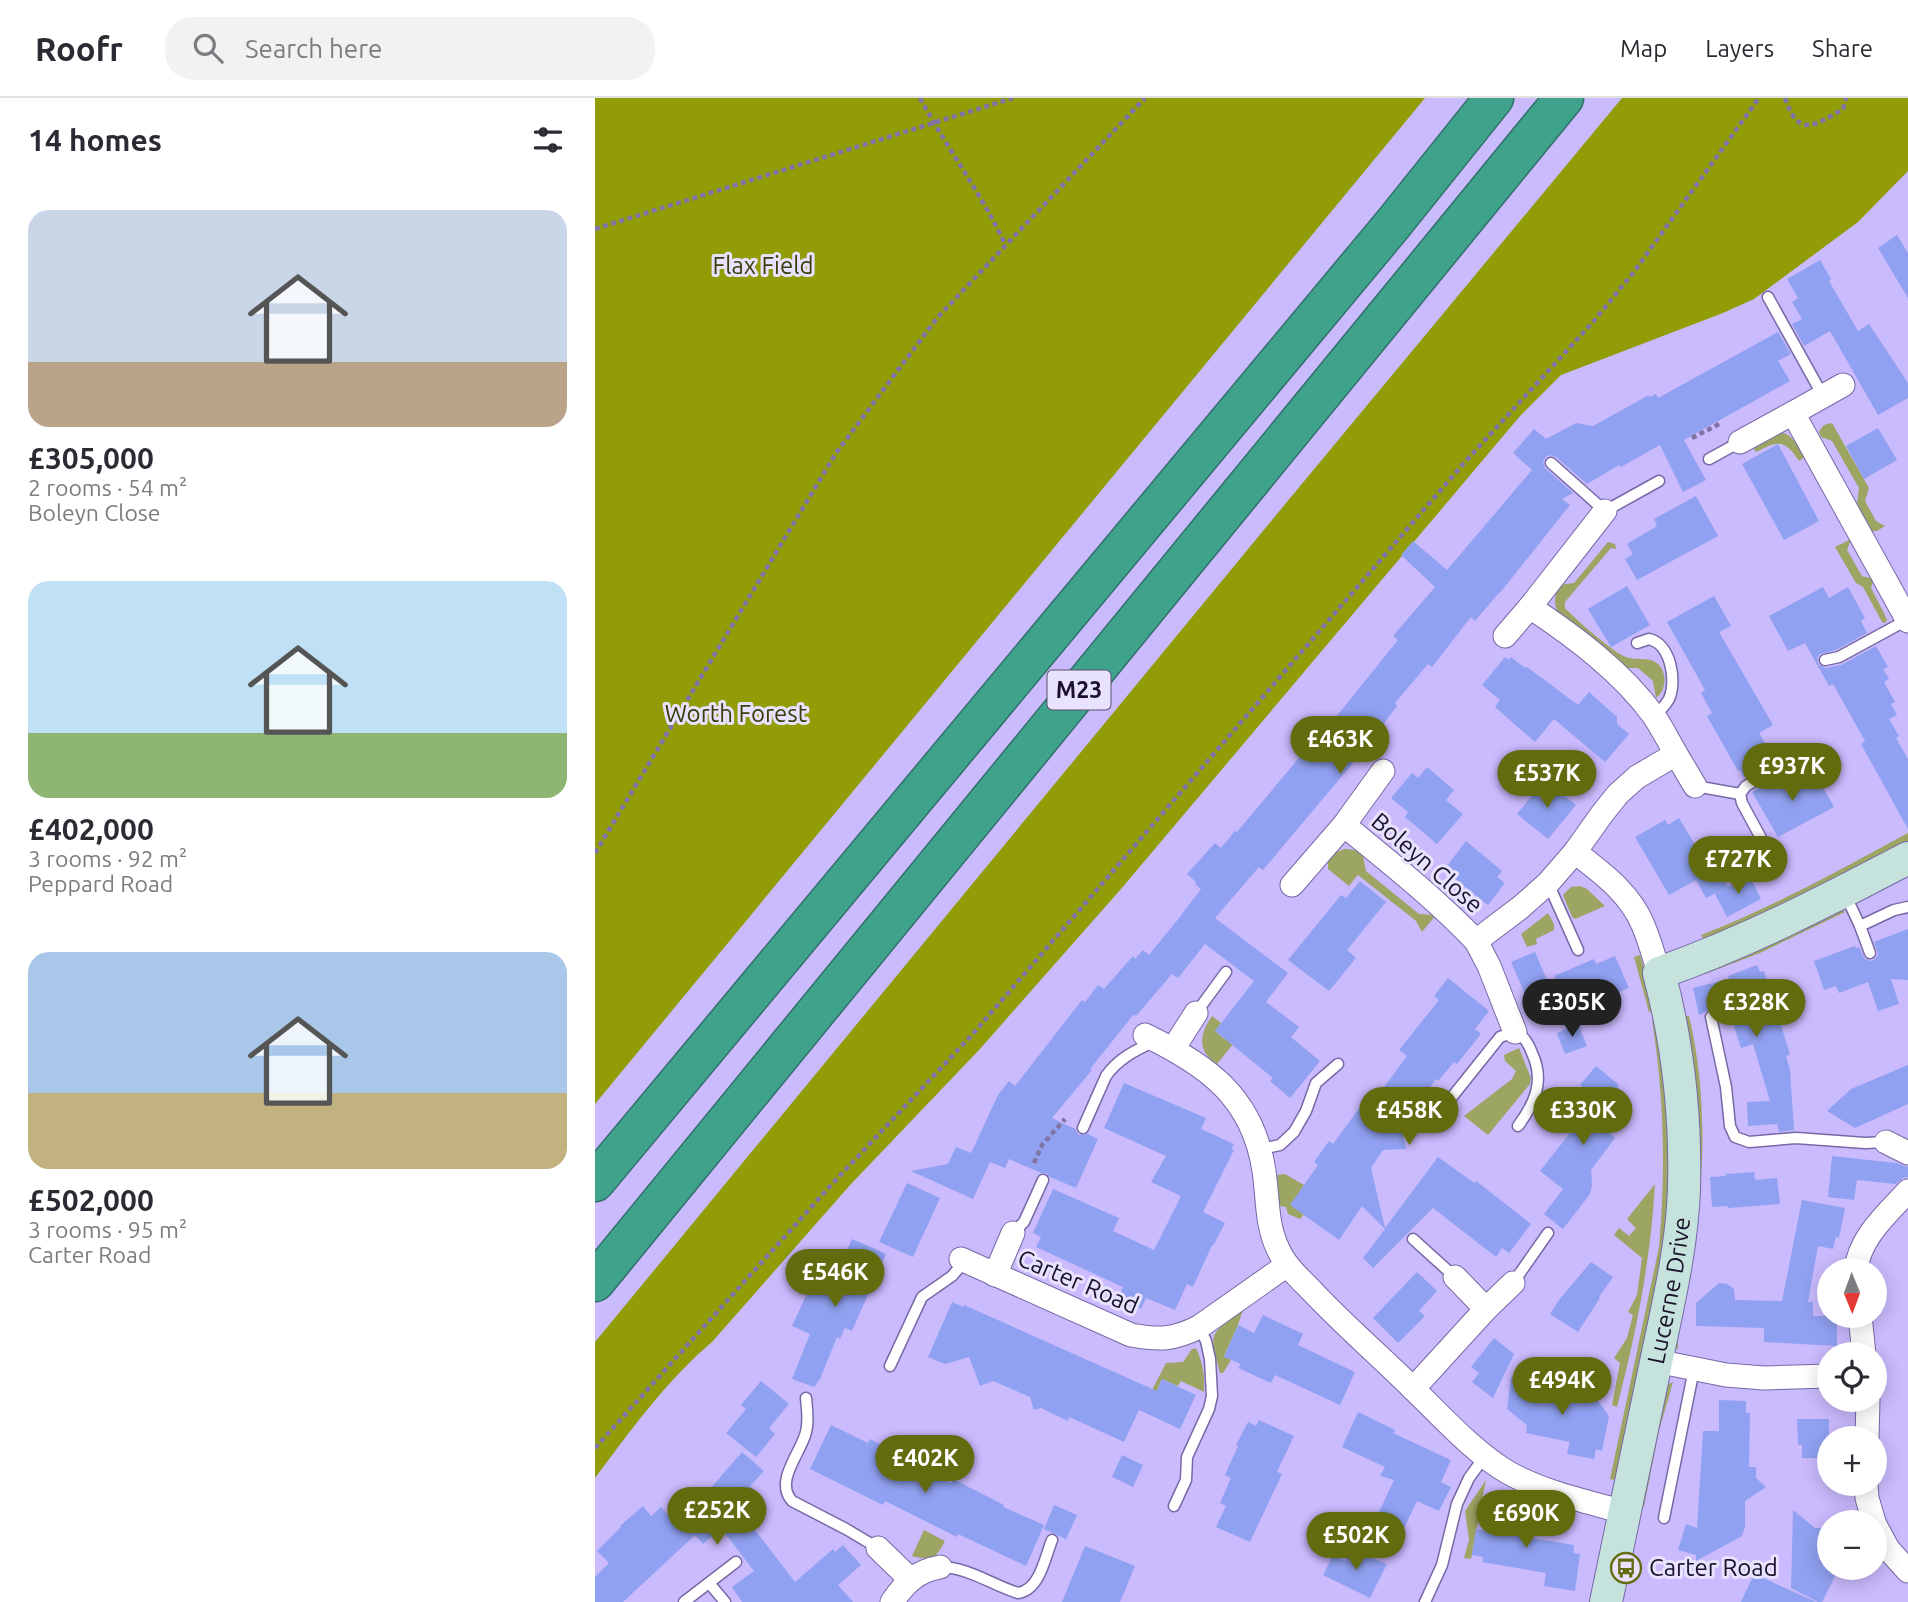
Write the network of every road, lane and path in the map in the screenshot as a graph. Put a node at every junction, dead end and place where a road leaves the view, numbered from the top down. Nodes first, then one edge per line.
1 (921, 98) edge
2 (1013, 98) edge
3 (1145, 98) edge
4 (1494, 98) edge
5 (1563, 98) edge
6 (1759, 98) edge
7 (1785, 98) edge
8 (1846, 98) edge
9 (934, 124) junction
10 (595, 229) edge
11 (1005, 244) junction
12 (1768, 297) dead end
13 (1833, 390) joint
14 (1793, 412) junction
15 (1739, 442) joint
16 (1709, 459) dead end
17 (1551, 463) dead end
18 (1659, 481) dead end
19 (1605, 511) junction
20 (1530, 607) junction
21 (1908, 620) edge
22 (1505, 636) dead end
23 (1637, 643) dead end
24 (1825, 660) dead end
25 (1653, 716) junction
26 (1677, 754) junction
27 (1792, 759) dead end
28 (1383, 771) dead end
29 (1695, 786) joint
30 (1740, 794) junction
31 (1344, 825) junction
32 (1768, 851) dead end
33 (1576, 852) junction
34 (595, 853) edge
35 (1908, 858) edge
36 (1548, 883) junction
37 (1292, 885) dead end
38 (1844, 892) junction
39 (1908, 906) edge
40 (1860, 926) junction
41 (1476, 941) junction
42 (1578, 950) dead end
43 (1870, 953) dead end
44 (1226, 972) dead end
45 (1659, 973) junction
46 (1196, 1013) joint
47 (1711, 1017) dead end
48 (1515, 1032) junction
49 (1158, 1042) junction
50 (1338, 1064) dead end
51 (1452, 1097) dead end
52 (1070, 1114) dead end
53 (1518, 1126) dead end
54 (1083, 1128) dead end
55 (1886, 1142) joint
56 (1261, 1149) junction
57 (1908, 1153) edge
58 (595, 1182) edge
59 (1042, 1182) joint
60 (1908, 1191) edge
61 (1013, 1233) joint
62 (1548, 1233) dead end
63 (1413, 1239) dead end
64 (1859, 1258) edge
65 (963, 1260) joint
66 (1287, 1265) junction
67 (995, 1275) junction
68 (1455, 1277) joint
69 (595, 1282) edge
70 (1513, 1283) joint
71 (1486, 1309) junction
72 (1199, 1327) junction
73 (1656, 1361) junction
74 (890, 1366) dead end
75 (1694, 1369) junction
76 (1817, 1376) edge
77 (1413, 1389) junction
78 (806, 1398) dead end
79 (595, 1448) edge
80 (1485, 1456) junction
81 (1174, 1506) dead end
82 (1625, 1512) junction
83 (1664, 1518) dead end
84 (1052, 1540) dead end
85 (1887, 1547) edge
86 (878, 1548) joint
87 (736, 1562) dead end
88 (940, 1567) joint
89 (1908, 1571) edge
90 (910, 1579) junction
91 (709, 1583) junction
92 (684, 1602) edge
93 (725, 1602) edge
94 (892, 1602) edge
95 (1425, 1602) edge
96 (1606, 1602) edge

1 - 9 path
2 - 9 path
3 - 11 path
4 - 58 highway, M23
5 - 69 highway, M23
6 - 79 path
7 - 8 path
9 - 10 path
9 - 11 path
11 - 34 path
12 - 13 lane
13 - 14 street
14 - 15 street
14 - 21 street
15 - 16 lane
17 - 19 lane
18 - 19 lane
19 - 20 street
20 - 22 street
20 - 25 street
21 - 24 lane
23 - 25 lane
25 - 26 street
26 - 29 street
26 - 33 street, Boleyn Close
27 - 30 lane
28 - 31 street, Boleyn Close
29 - 30 lane
30 - 32 lane
31 - 37 street, Boleyn Close
31 - 41 street, Boleyn Close
33 - 36 street, Boleyn Close
33 - 45 street
35 - 38 street
36 - 41 street, Boleyn Close
36 - 42 lane
38 - 40 lane
38 - 45 street
39 - 40 lane
40 - 43 lane
41 - 48 street, Boleyn Close
44 - 46 lane
45 - 73 street, Lucerne Drive
46 - 49 street
47 - 55 lane
48 - 51 lane
48 - 53 lane
49 - 54 lane
49 - 56 street
50 - 56 lane
52 - 59 path
55 - 57 street
56 - 66 street
59 - 61 lane
60 - 64 street
61 - 67 street, Carter Road
62 - 70 lane
63 - 68 lane
65 - 67 street, Carter Road
65 - 74 lane
66 - 72 street, Carter Road
66 - 77 street
67 - 72 street, Carter Road
68 - 71 street
70 - 71 street
71 - 77 street
72 - 81 lane
73 - 75 street
73 - 82 street, Lucerne Drive
75 - 76 street
75 - 83 lane
77 - 80 street
78 - 86 lane
80 - 82 street
80 - 95 lane
82 - 96 street, Lucerne Drive
84 - 88 lane
85 - 89 street
86 - 90 street
87 - 91 lane
88 - 90 street
90 - 94 street
91 - 92 lane
91 - 93 lane

